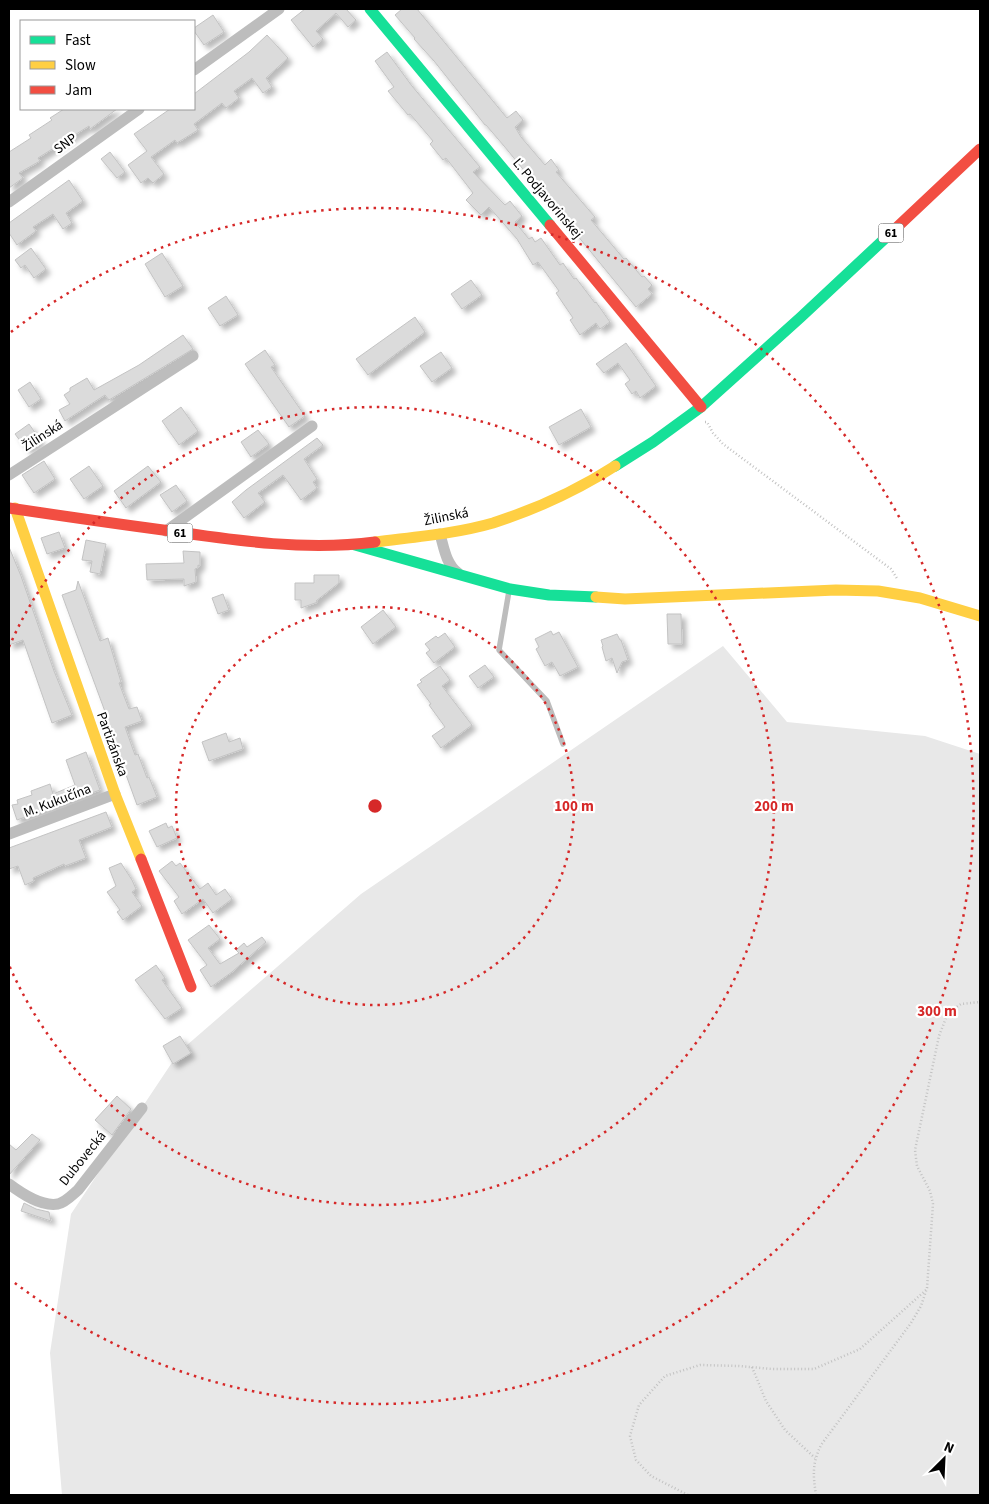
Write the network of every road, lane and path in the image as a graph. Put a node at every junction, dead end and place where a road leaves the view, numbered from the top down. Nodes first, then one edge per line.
1 (279, 9) edge
2 (370, 9) edge
3 (195, 69) edge
4 (138, 110) edge
5 (980, 149) edge
6 (9, 202) edge
7 (193, 356) dead end
8 (702, 406) junction
9 (707, 422) dead end
10 (312, 426) dead end
11 (9, 475) edge
12 (12, 508) edge
13 (166, 531) junction
14 (440, 534) junction
15 (353, 545) junction
16 (892, 569) dead end
17 (458, 574) junction
18 (510, 589) junction
19 (980, 616) edge
20 (563, 744) dead end
21 (115, 794) junction
22 (9, 834) edge
23 (191, 988) dead end
24 (980, 1002) edge
25 (142, 1108) dead end
26 (9, 1184) edge
27 (928, 1288) junction
28 (752, 1367) junction
29 (815, 1458) junction
30 (688, 1495) edge
31 (816, 1495) edge

1 - 3 street
2 - 8 street, Ľ. Podjavorinskej
4 - 6 street, SNP
5 - 8 street, 61
7 - 11 street, Žilinská
8 - 14 street, Žilinská / 61
9 - 16 path
10 - 13 street
12 - 13 street, Žilinská / 61
12 - 21 street, Partizánska
13 - 15 street, Žilinská / 61
14 - 15 street, Žilinská / 61
14 - 17 street
15 - 17 street
17 - 18 street
18 - 19 street
18 - 20 lane
21 - 22 street, M. Kukučína
21 - 23 street, Partizánska
24 - 27 path
25 - 26 street, Dubovecká
27 - 28 path
27 - 29 path
28 - 29 path
28 - 30 path
29 - 31 path

